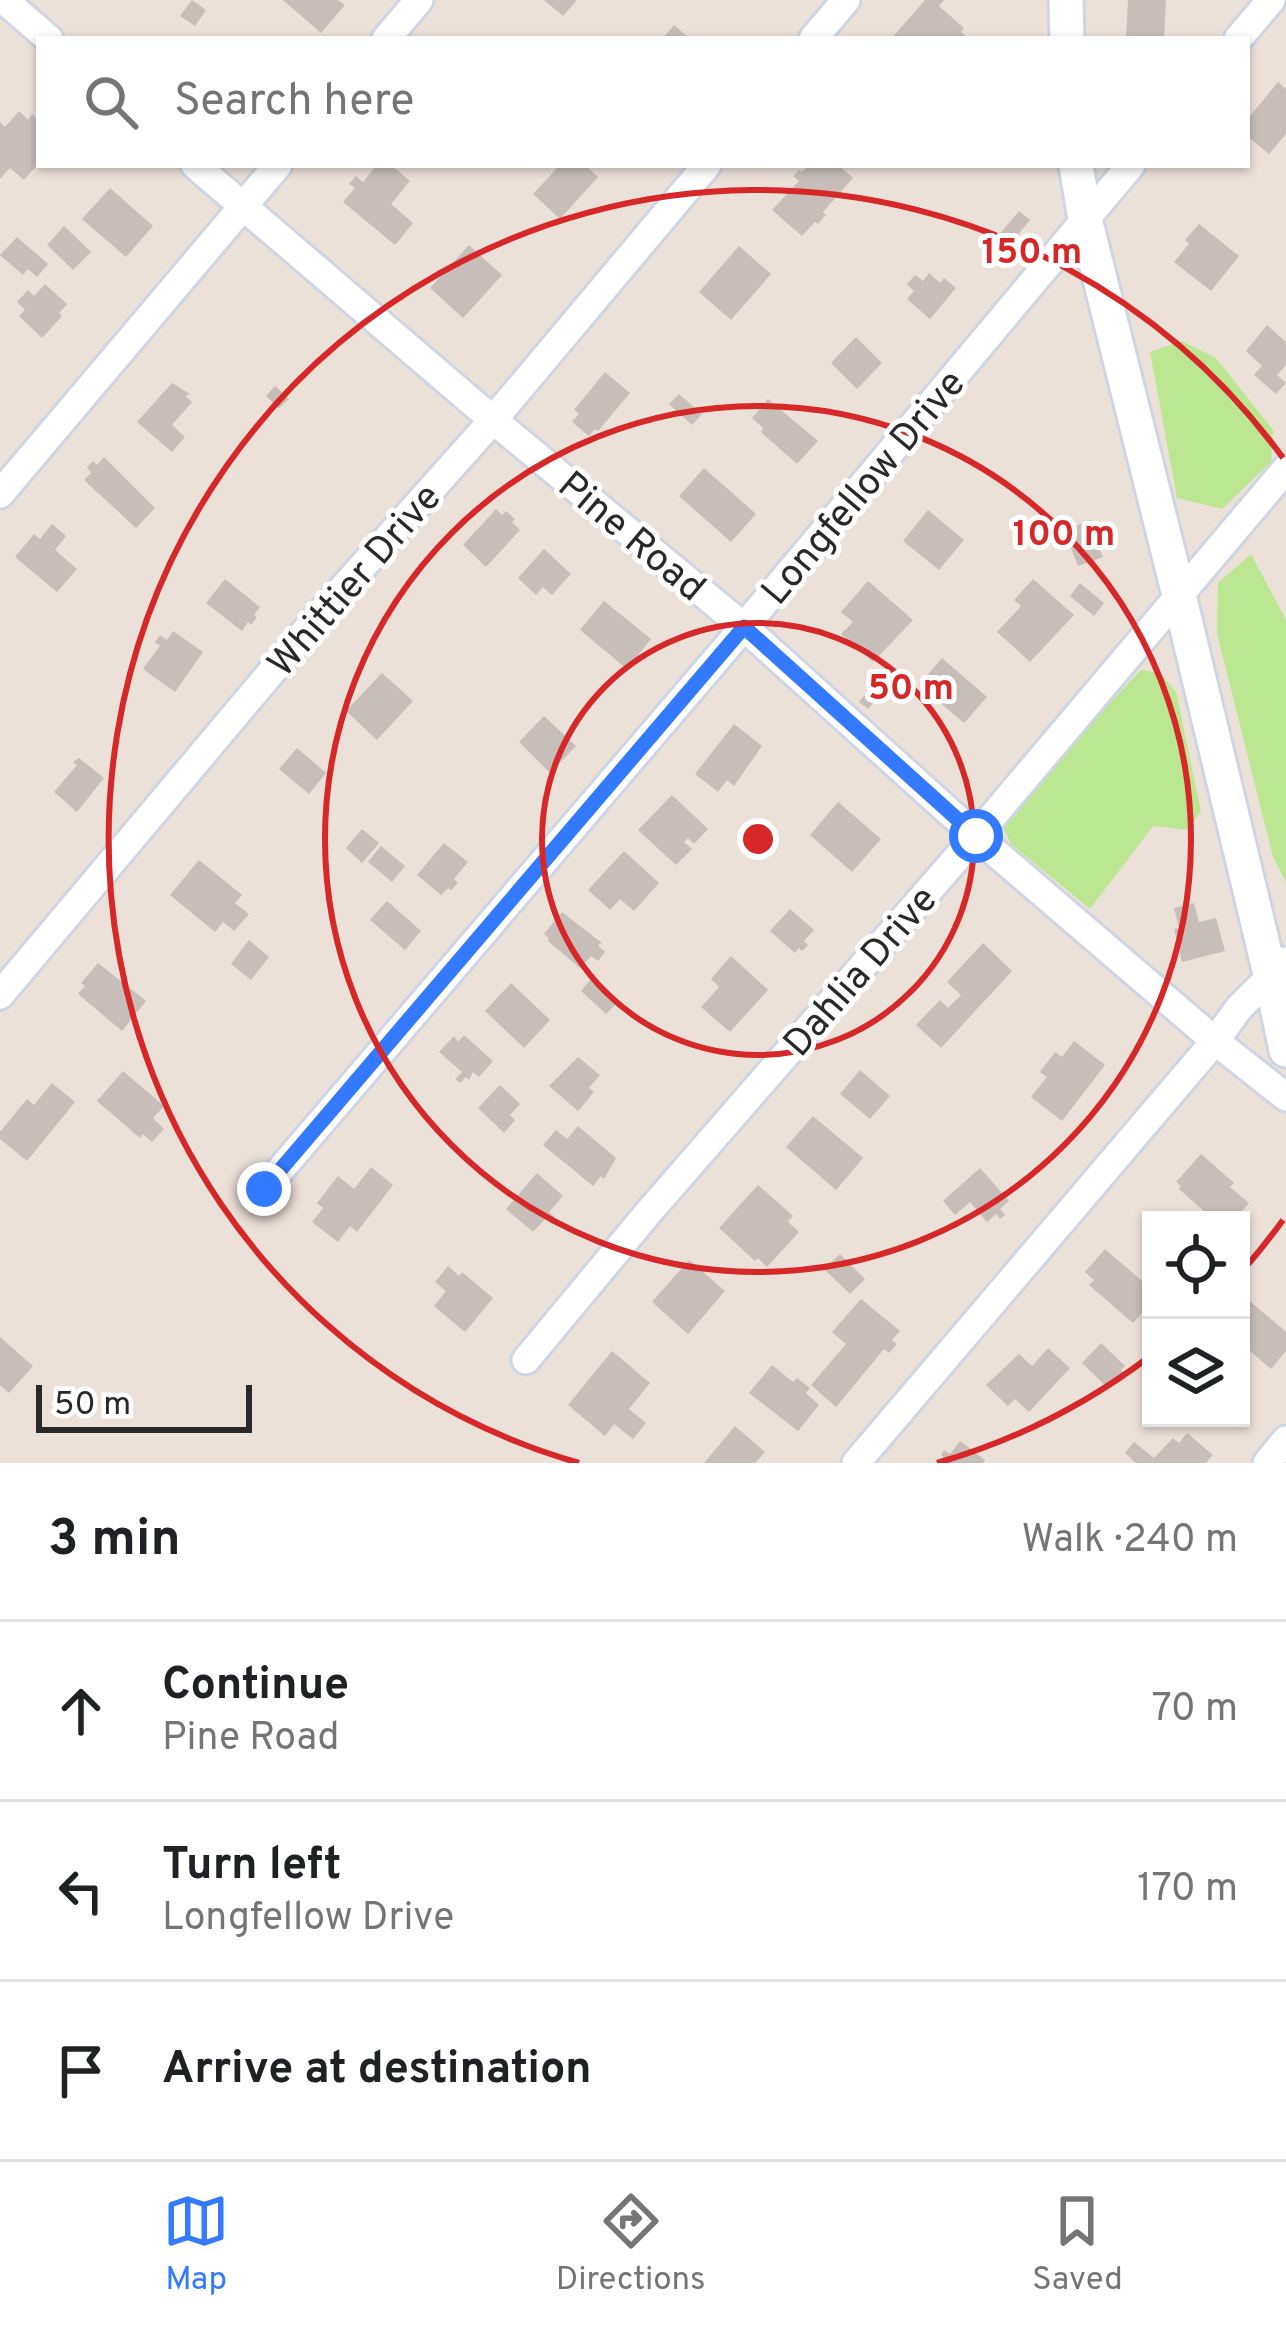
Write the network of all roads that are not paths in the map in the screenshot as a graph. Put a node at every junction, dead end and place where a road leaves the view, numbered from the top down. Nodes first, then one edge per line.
1 (419, 0) edge
2 (846, 0) edge
3 (1066, 0) edge
4 (1271, 0) edge
5 (5, 3) edge
6 (45, 36) edge
7 (389, 36) edge
8 (816, 36) edge
9 (1067, 36) edge
10 (1241, 36) edge
11 (198, 168) edge
12 (276, 168) edge
13 (704, 168) edge
14 (1076, 168) edge
15 (1128, 168) edge
16 (243, 207) junction
17 (1085, 219) junction
18 (493, 420) junction
19 (1286, 470) edge
20 (0, 494) edge
21 (1179, 595) junction
22 (744, 627) junction
23 (976, 836) junction
24 (1279, 969) edge
25 (0, 995) edge
26 (1215, 1041) junction
27 (1286, 1051) edge
28 (1286, 1097) edge
29 (264, 1189) dead end
30 (526, 1360) dead end
31 (1286, 1440) edge
32 (856, 1463) edge
33 (1267, 1463) edge

1 - 7 street
2 - 8 street
3 - 9 street
4 - 10 street
5 - 6 street
11 - 16 street, Pine Road
12 - 16 street
13 - 18 street, Whittier Drive
14 - 17 street
15 - 17 street, Longfellow Drive
16 - 18 street, Pine Road
16 - 20 street
17 - 21 street
17 - 22 street, Longfellow Drive
18 - 22 street, Pine Road
18 - 25 street, Whittier Drive
19 - 21 street, Dahlia Drive
21 - 23 street, Dahlia Drive
21 - 24 street
22 - 23 street, Pine Road
22 - 29 street, Longfellow Drive
23 - 26 street, Pine Road
23 - 30 street, Dahlia Drive
24 - 26 street
24 - 27 street
26 - 28 street, Pine Road
26 - 32 street
31 - 33 street

